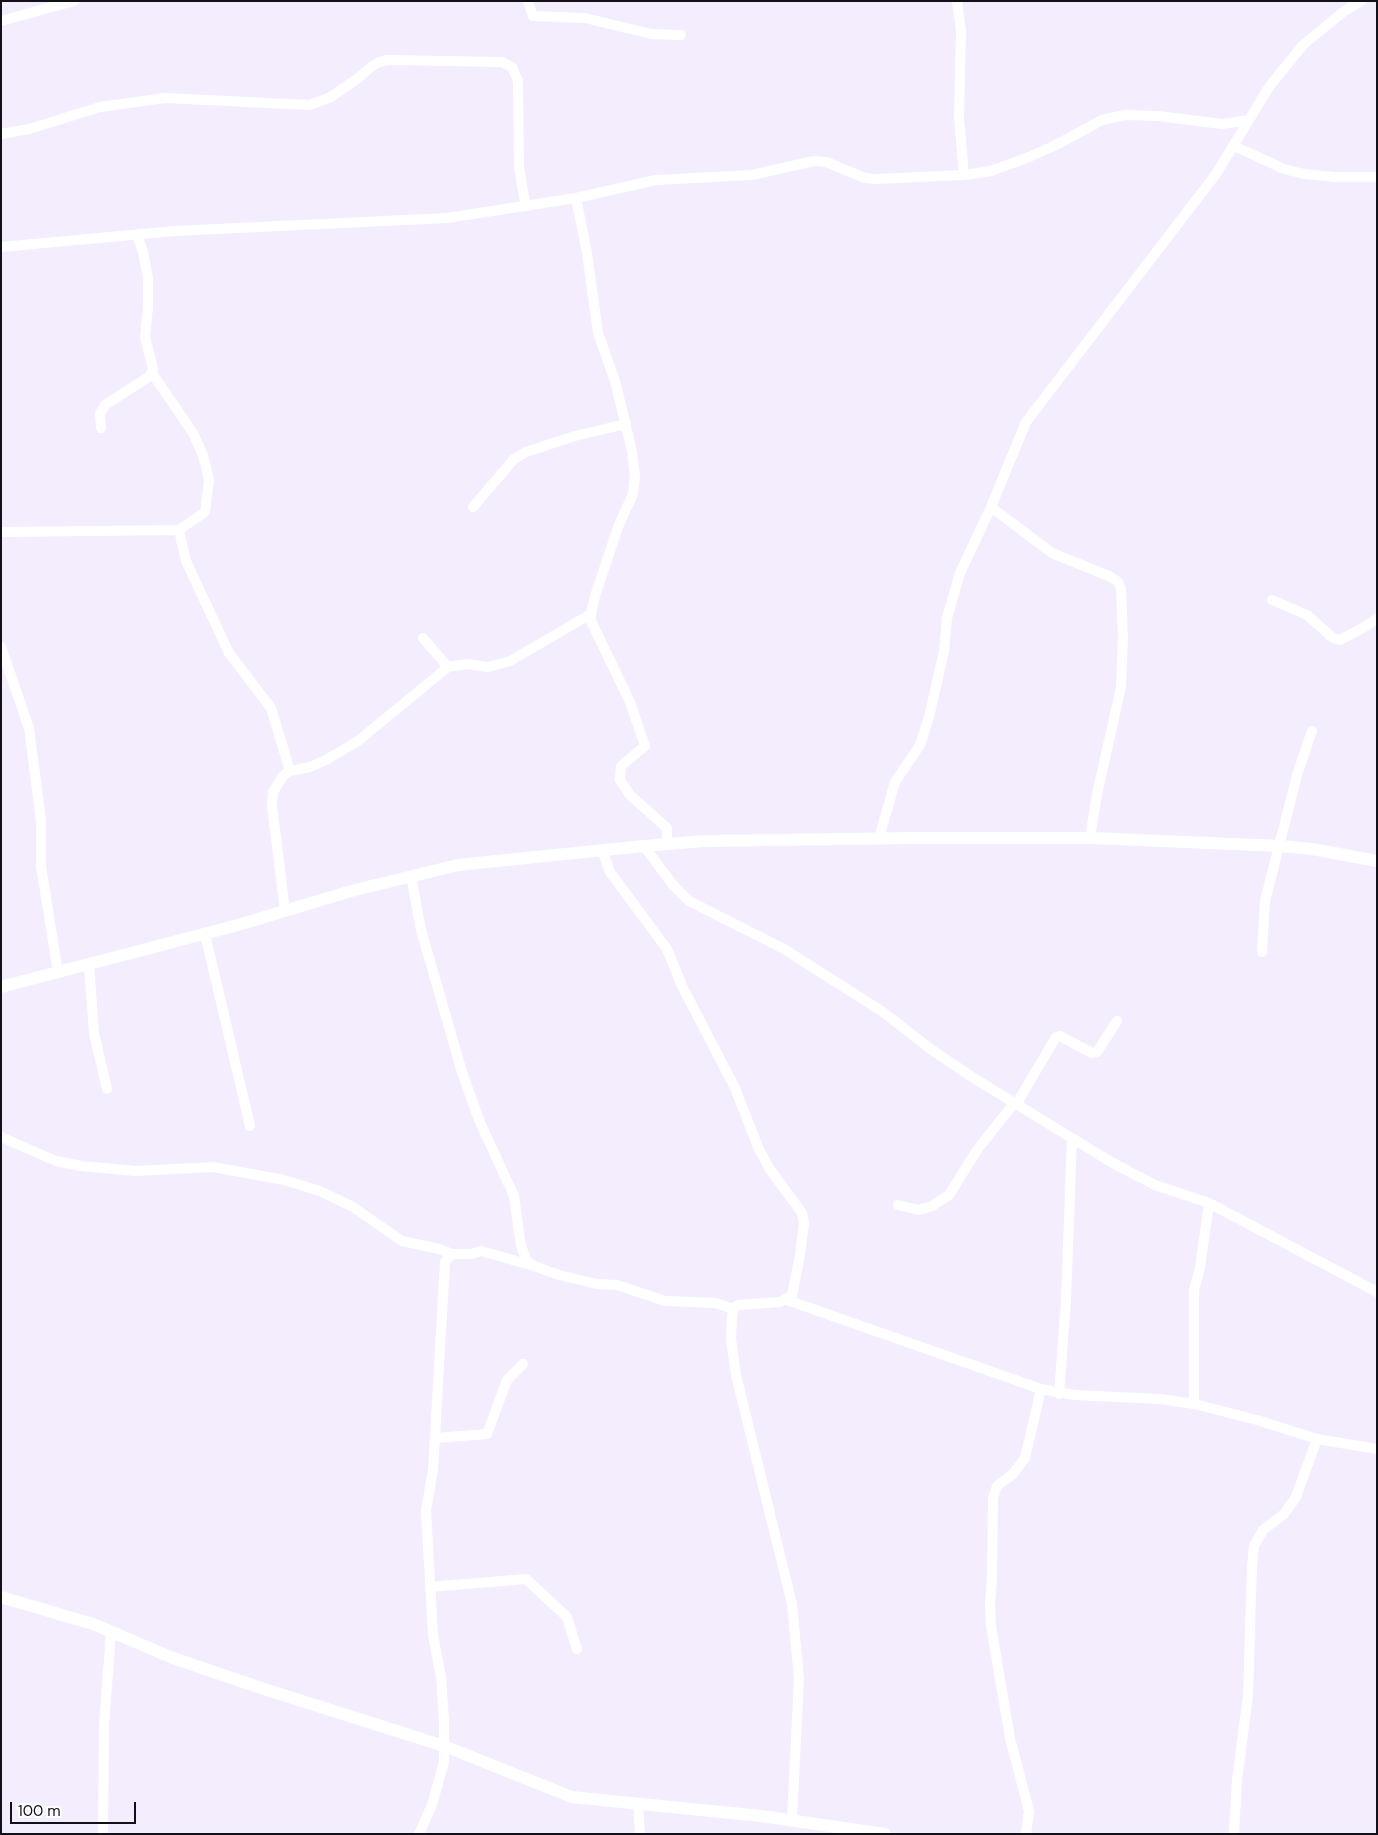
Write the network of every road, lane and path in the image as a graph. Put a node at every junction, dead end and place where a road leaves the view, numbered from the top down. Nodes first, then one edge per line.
1 (74, 1) edge
2 (528, 1) edge
3 (957, 1) edge
4 (1361, 1) edge
5 (1, 21) edge
6 (681, 35) dead end
7 (1249, 120) junction
8 (1, 134) edge
9 (1234, 146) junction
10 (964, 175) junction
11 (1377, 177) edge
12 (576, 198) junction
13 (527, 206) junction
14 (137, 235) junction
15 (1, 247) edge
16 (152, 373) junction
17 (626, 424) junction
18 (100, 428) dead end
19 (472, 506) dead end
20 (991, 507) junction
21 (179, 530) junction
22 (1, 532) edge
23 (1272, 600) dead end
24 (591, 614) junction
25 (1377, 618) edge
26 (423, 638) dead end
27 (1, 647) edge
28 (448, 667) junction
29 (1312, 731) dead end
30 (290, 771) junction
31 (878, 838) junction
32 (1090, 838) junction
33 (667, 844) junction
34 (644, 846) junction
35 (1280, 846) junction
36 (602, 850) junction
37 (1377, 861) edge
38 (410, 876) junction
39 (285, 911) junction
40 (205, 934) junction
41 (1262, 952) dead end
42 (89, 965) junction
43 (58, 973) junction
44 (1, 986) edge
45 (1117, 1021) dead end
46 (108, 1089) dead end
47 (1016, 1102) junction
48 (250, 1126) dead end
49 (1, 1137) edge
50 (1072, 1138) junction
51 (1209, 1203) junction
52 (898, 1205) dead end
53 (520, 1234) junction
54 (452, 1254) junction
55 (510, 1259) junction
56 (534, 1266) junction
57 (1377, 1292) edge
58 (787, 1300) junction
59 (734, 1309) junction
60 (523, 1364) dead end
61 (1041, 1389) junction
62 (1059, 1394) junction
63 (1194, 1404) junction
64 (435, 1438) junction
65 (1317, 1439) junction
66 (1377, 1449) edge
67 (430, 1587) junction
68 (1, 1597) edge
69 (112, 1632) junction
70 (578, 1649) dead end
71 (444, 1746) junction
72 (638, 1804) junction
73 (792, 1820) junction
74 (103, 1834) edge
75 (419, 1834) edge
76 (640, 1834) edge
77 (885, 1834) edge
78 (1026, 1834) edge
79 (1234, 1834) edge

1 - 5 street
2 - 6 street
3 - 10 street
4 - 7 street
7 - 9 street
7 - 10 street
8 - 13 street
9 - 11 street
9 - 20 street
10 - 12 street
12 - 13 street
12 - 17 street
13 - 14 street
14 - 15 street
14 - 16 street
16 - 18 street
16 - 21 street
17 - 19 street
17 - 24 street
20 - 31 street
20 - 32 street
21 - 22 street
21 - 30 street
23 - 25 street
24 - 28 street
24 - 33 street
26 - 28 street
27 - 43 street
28 - 30 street
29 - 35 street
30 - 39 street
31 - 32 main road
31 - 33 main road
32 - 35 main road
33 - 34 main road
34 - 36 main road
34 - 47 street
35 - 37 main road
35 - 41 street
36 - 38 main road
36 - 58 street
38 - 39 main road
38 - 53 street
39 - 40 main road
40 - 42 main road
40 - 48 street
42 - 43 main road
42 - 46 street
43 - 44 main road
45 - 47 street
47 - 50 street
47 - 52 street
49 - 54 street
50 - 51 street
50 - 62 street
51 - 57 street
51 - 63 street
53 - 55 street
53 - 56 street
54 - 55 street
54 - 64 street
55 - 56 street
56 - 59 street
58 - 59 street
58 - 61 street
59 - 73 street
60 - 64 street
61 - 62 street
61 - 78 street
62 - 63 street
63 - 65 street
64 - 67 street
65 - 66 street
65 - 79 street
67 - 70 street
67 - 71 street
68 - 69 main road
69 - 71 main road
69 - 74 street
71 - 72 main road
71 - 75 street
72 - 73 main road
72 - 76 street
73 - 77 main road

